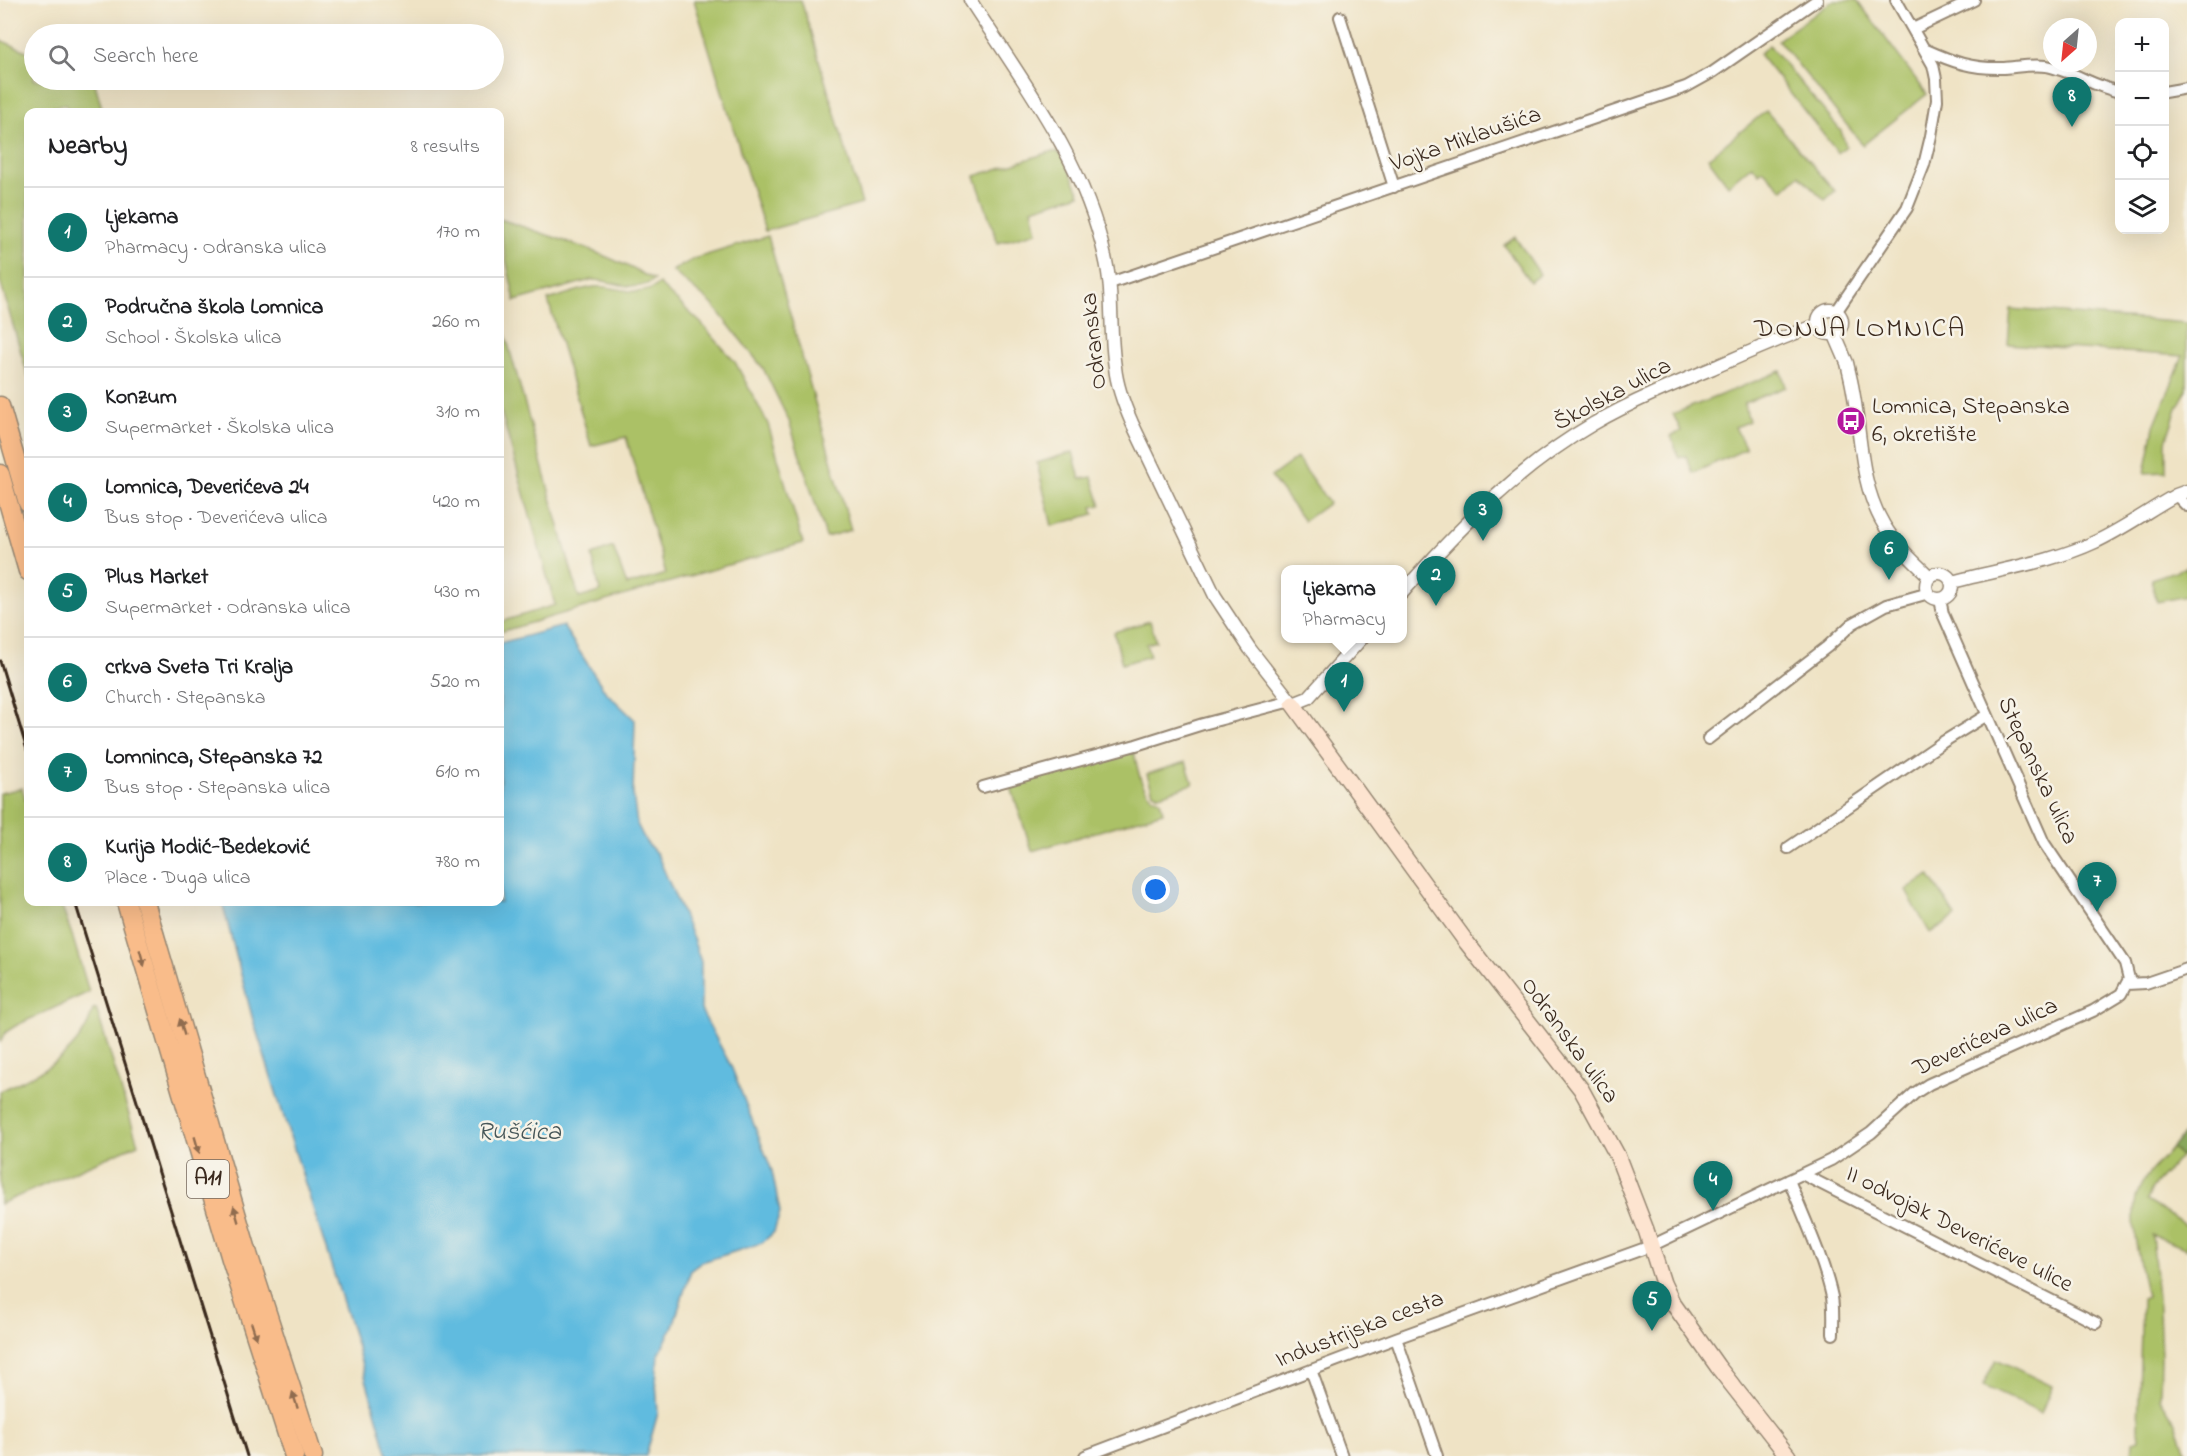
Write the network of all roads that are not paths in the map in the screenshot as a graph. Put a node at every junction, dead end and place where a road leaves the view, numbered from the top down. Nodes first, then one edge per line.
1 (970, 0) edge
2 (1817, 0) edge
3 (1896, 0) edge
4 (1974, 0) edge
5 (1340, 17) dead end
6 (1913, 29) junction
7 (1924, 49) junction
8 (2187, 88) edge
9 (2115, 91) edge
10 (2169, 91) edge
11 (1394, 187) junction
12 (1110, 283) junction
13 (1836, 312) junction
14 (1818, 325) junction
15 (1834, 333) junction
16 (0, 406) edge
17 (0, 474) edge
18 (24, 489) edge
19 (2181, 493) edge
20 (2187, 507) edge
21 (24, 557) edge
22 (1930, 577) junction
23 (1952, 582) junction
24 (1407, 588) edge
25 (1934, 596) junction
26 (1358, 643) edge
27 (1292, 702) junction
28 (1987, 715) junction
29 (1708, 740) dead end
30 (983, 787) dead end
31 (1788, 848) dead end
32 (127, 906) edge
33 (146, 906) edge
34 (2187, 969) edge
35 (2127, 984) junction
36 (1802, 1174) junction
37 (1788, 1180) junction
38 (1651, 1246) junction
39 (2096, 1323) dead end
40 (1833, 1334) dead end
41 (1396, 1338) junction
42 (1311, 1370) junction
43 (294, 1456) edge
44 (313, 1456) edge
45 (1085, 1456) edge
46 (1342, 1456) edge
47 (1437, 1456) edge
48 (1788, 1456) edge

1 - 12 street, Odranska
2 - 11 street, Vojka Miklaušića
3 - 6 street, Školska ulica
4 - 6 street
5 - 11 street
6 - 7 street, Školska ulica
7 - 9 street
7 - 13 street, Školska ulica
8 - 10 street
11 - 12 street, Vojka Miklaušića
12 - 27 street, Odranska
13 - 14 street, Školska ulica
13 - 15 street, Školska ulica
14 - 15 street
14 - 24 street, Školska ulica
15 - 22 street
16 - 18 highway
17 - 21 highway
19 - 20 street
19 - 23 street
22 - 23 street
22 - 25 street
23 - 25 street
25 - 28 street, Stepanska ulica
25 - 29 street
26 - 27 street
27 - 30 street
27 - 38 main road, Odranska ulica
28 - 31 street
28 - 35 street, Stepanska ulica
32 -> 43 highway, A11
44 -> 33 highway, A11
34 - 35 street
35 - 36 street, Deverićeva ulica
36 - 37 street, Deverićeva ulica
36 - 39 street, II odvojak Deverićeve ulice
37 - 38 street, Deverićeva ulica
37 - 40 street
38 - 41 street, Industrijska cesta
38 - 48 main road, Odranska ulica
41 - 42 street, Industrijska cesta
41 - 47 street
42 - 45 street, Industrijska cesta
42 - 46 street

